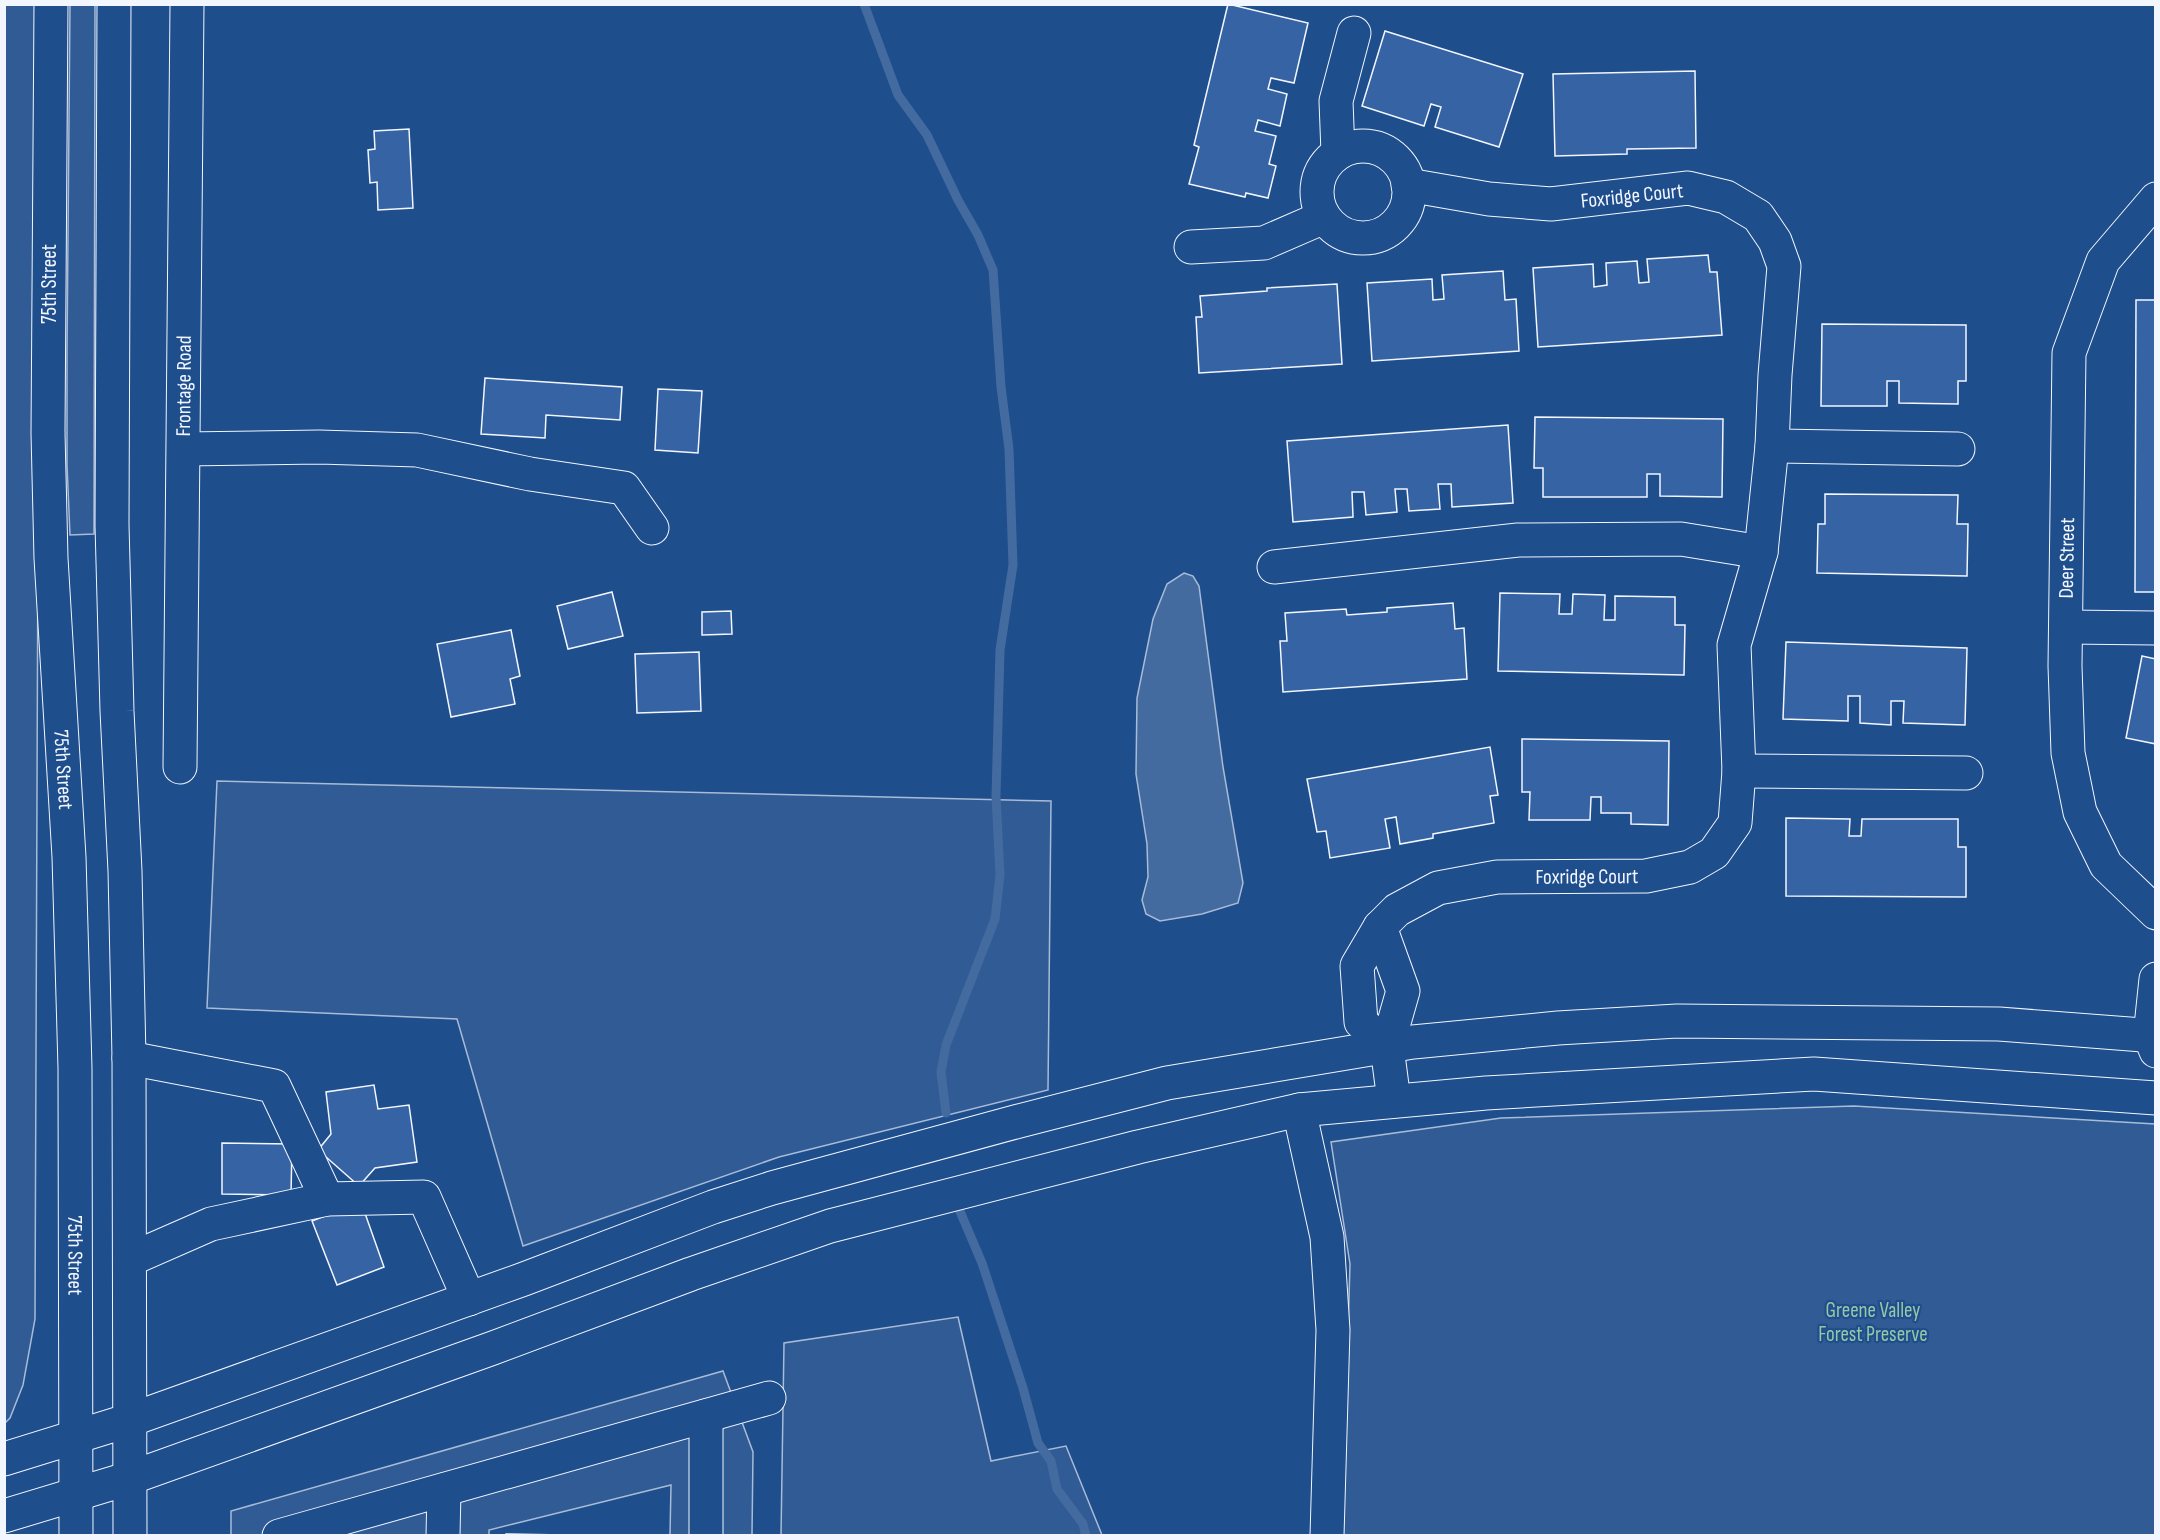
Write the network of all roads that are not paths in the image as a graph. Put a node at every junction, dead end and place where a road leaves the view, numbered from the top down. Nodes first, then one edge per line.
1 (51, 4) edge
2 (114, 4) edge
3 (187, 4) edge
4 (1353, 33) dead end
5 (1338, 153) junction
6 (1408, 185) junction
7 (2156, 199) edge
8 (1324, 217) junction
9 (1191, 247) dead end
10 (1772, 446) junction
11 (184, 449) junction
12 (1958, 449) dead end
13 (652, 528) dead end
14 (1761, 552) junction
15 (1274, 567) dead end
16 (2066, 627) junction
17 (2156, 628) edge
18 (180, 766) dead end
19 (1739, 771) junction
20 (1966, 773) dead end
21 (2156, 913) edge
22 (1380, 927) junction
23 (2156, 979) edge
24 (2154, 1041) edge
25 (1387, 1047) junction
26 (129, 1058) junction
27 (2156, 1098) edge
28 (1394, 1101) junction
29 (1299, 1110) junction
30 (327, 1199) junction
31 (131, 1259) junction
32 (469, 1299) junction
33 (769, 1398) dead end
34 (706, 1416) junction
35 (130, 1420) junction
36 (75, 1437) junction
37 (4, 1459) edge
38 (130, 1478) junction
39 (444, 1490) junction
40 (76, 1496) junction
41 (4, 1516) edge
42 (76, 1536) edge
43 (130, 1536) edge
44 (279, 1536) edge
45 (442, 1536) edge
46 (706, 1536) edge
47 (1327, 1536) edge

1 - 36 main road, 75th Street
2 - 26 main road
3 - 11 main road, Frontage Road
4 - 5 main road
5 - 6 main road
5 - 8 main road
6 - 8 main road
6 - 10 main road, Foxridge Court
7 - 16 main road, Deer Street
8 - 9 main road
10 - 12 main road
10 - 14 main road, Foxridge Court
11 - 13 main road
11 - 18 main road, Frontage Road
14 - 15 main road
14 - 19 main road, Foxridge Court
16 - 17 main road
16 - 21 main road, Deer Street
19 - 20 main road
19 - 22 main road, Foxridge Court
22 - 25 main road
22 - 25 main road, Foxridge Court
23 - 24 main road
24 - 25 main road
25 - 28 main road
25 - 32 main road
26 - 30 main road
26 - 31 main road
27 - 28 main road
28 - 29 main road
29 - 38 main road
29 - 47 main road
30 - 31 main road
30 - 32 main road
31 - 35 main road
32 - 35 main road
33 - 34 main road
34 - 39 main road
34 - 46 main road
35 - 36 main road
35 - 38 main road
36 - 37 main road
36 - 40 main road, 75th Street
38 - 40 main road
38 - 43 main road
39 - 44 main road
39 - 45 main road
40 - 41 main road
40 - 42 main road, 75th Street

